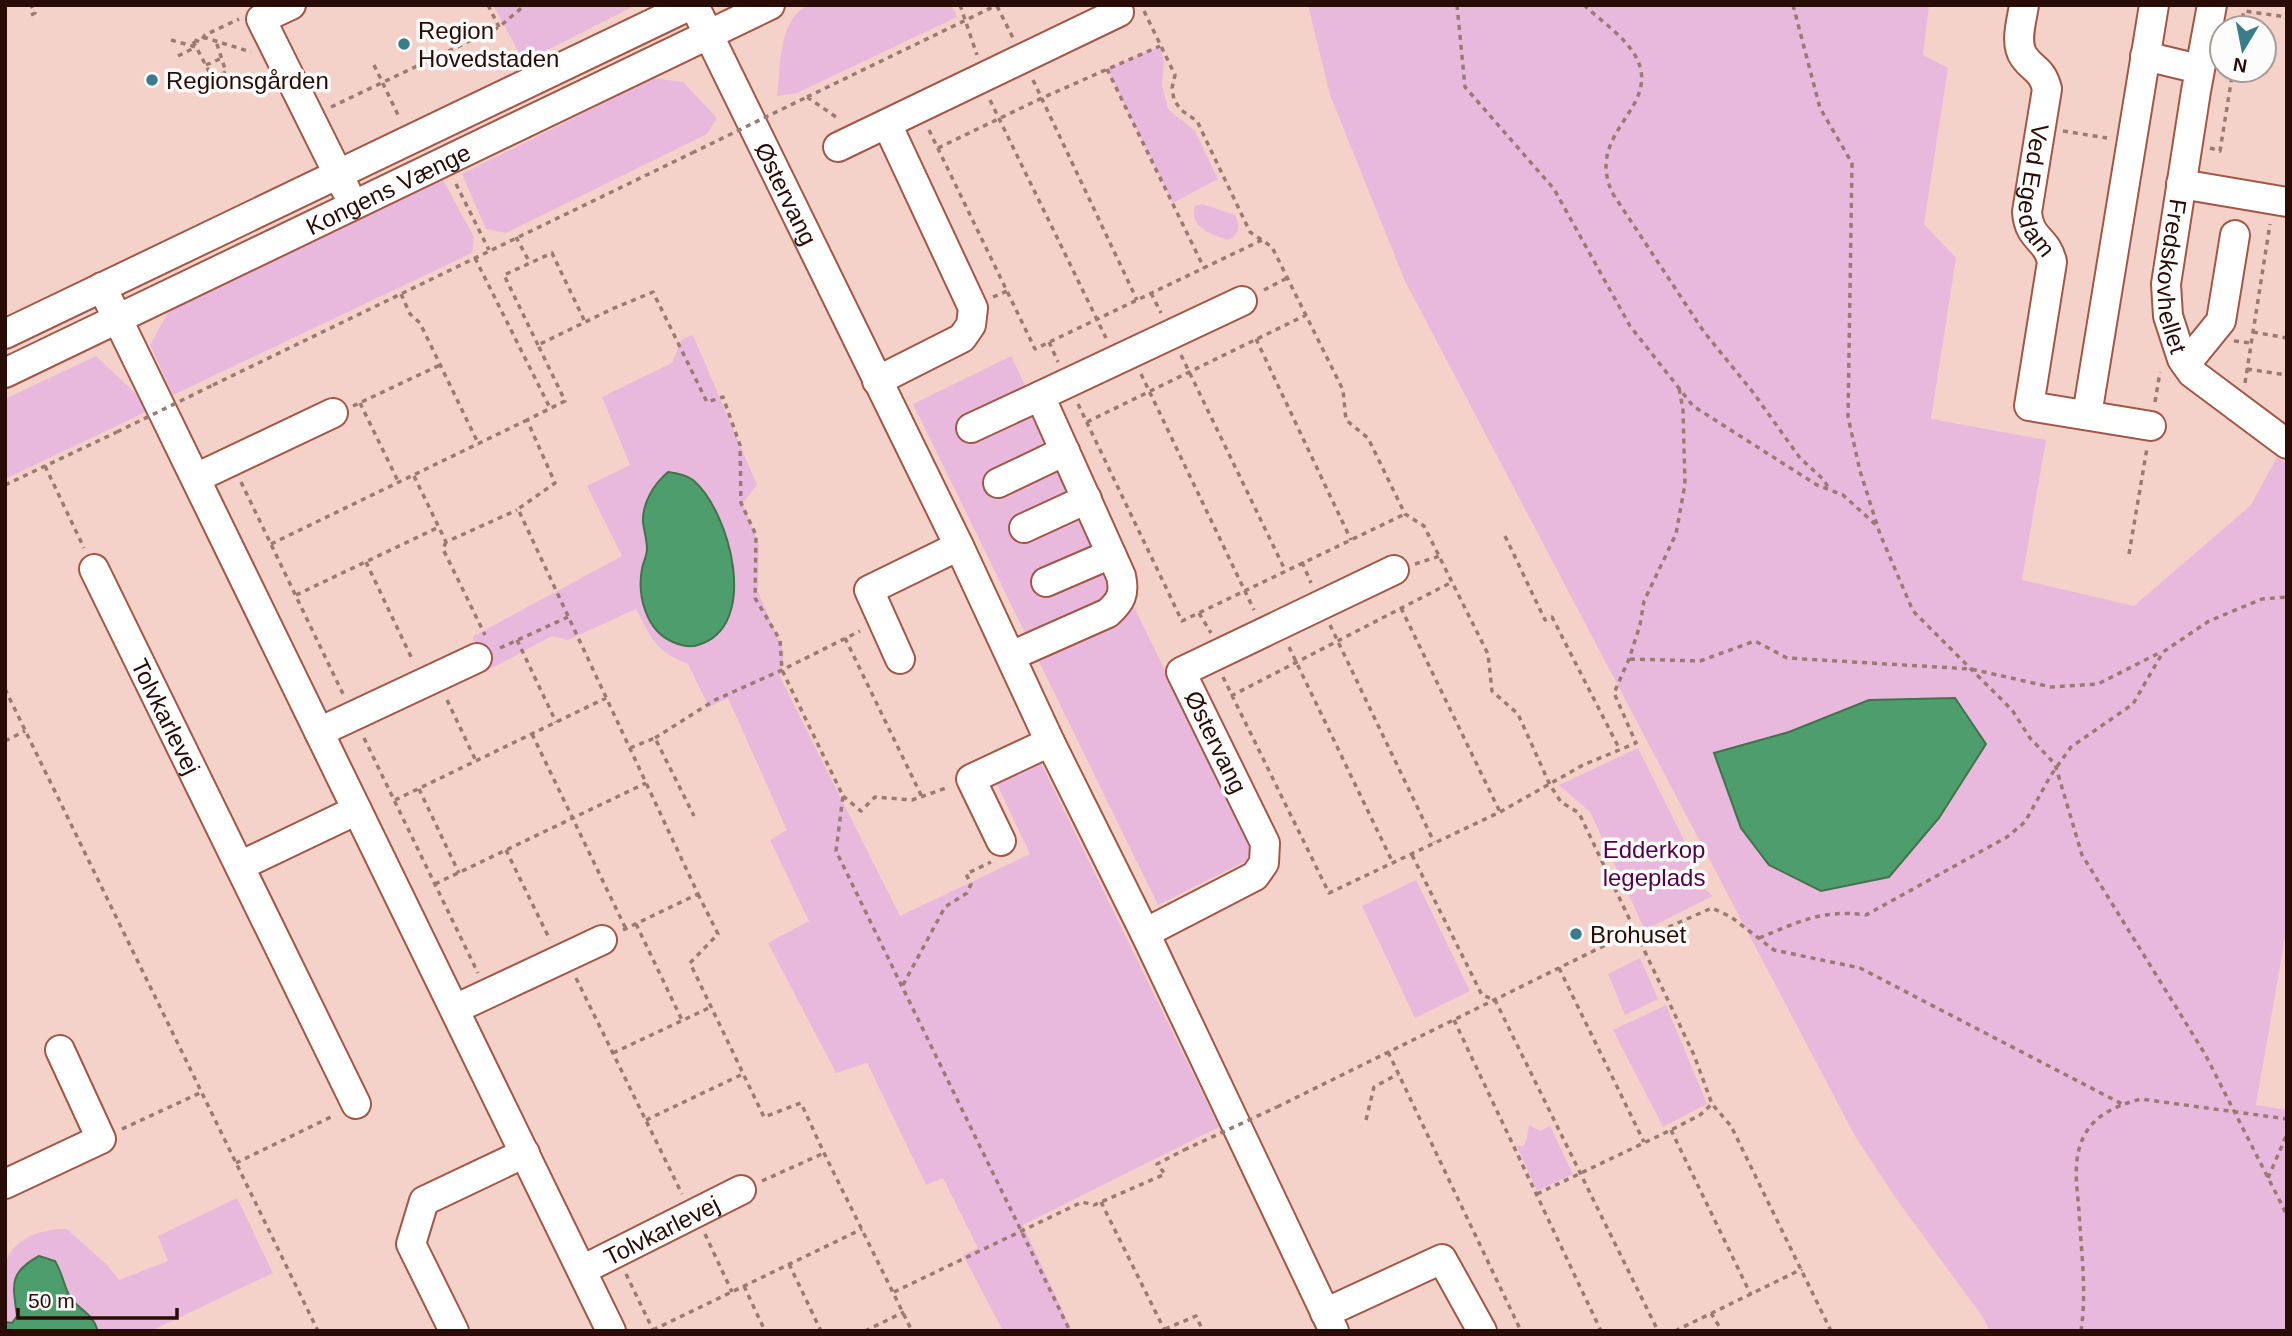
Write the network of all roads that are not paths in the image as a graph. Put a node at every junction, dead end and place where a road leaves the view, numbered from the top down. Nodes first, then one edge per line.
1 (291, 5) edge
2 (693, 5) edge
3 (770, 5) edge
4 (2024, 5) edge
5 (2154, 5) edge
6 (2212, 5) edge
7 (1130, 9) edge
8 (710, 36) junction
9 (2145, 56) junction
10 (2199, 69) junction
11 (887, 124) junction
12 (846, 143) road end
13 (339, 174) junction
14 (2181, 184) junction
15 (2280, 201) edge
16 (353, 207) junction
17 (2235, 235) dead end
18 (102, 287) junction
19 (1241, 301) dead end
20 (118, 320) junction
21 (5, 334) edge
22 (2186, 364) junction
23 (5, 373) edge
24 (877, 381) junction
25 (1040, 396) junction
26 (333, 413) road end
27 (2087, 415) junction
28 (2151, 426) road end
29 (971, 428) dead end
30 (2287, 444) edge
31 (1065, 451) junction
32 (196, 478) junction
33 (998, 483) dead end
34 (1087, 499) junction
35 (1024, 528) dead end
36 (959, 546) junction
37 (1111, 554) junction
38 (94, 569) road end
39 (1394, 570) dead end
40 (1046, 582) dead end
41 (485, 655) road end
42 (1012, 656) junction
43 (900, 659) dead end
44 (320, 732) junction
45 (1050, 742) junction
46 (357, 810) junction
47 (1001, 841) road end
48 (240, 866) junction
49 (1145, 933) junction
50 (614, 934) road end
51 (455, 1009) junction
52 (60, 1051) dead end
53 (356, 1104) road end
54 (525, 1153) junction
55 (5, 1184) edge
56 (741, 1190) road end
57 (582, 1270) junction
58 (1330, 1322) edge
59 (454, 1331) edge
60 (611, 1331) edge
61 (1482, 1331) edge

1 - 13 street
2 - 8 street, Østervang
2 - 13 street, Kongens Vænge
3 - 8 street, Kongens Vænge
4 - 27 street, Ved Egedam
5 - 9 street
6 - 10 street, Fredskovhellet
7 - 11 street
8 - 16 street, Kongens Vænge
8 - 24 street, Østervang
9 - 10 street
9 - 27 street
10 - 14 street, Fredskovhellet
11 - 12 street
11 - 24 street
13 - 16 street
13 - 18 street, Kongens Vænge
14 - 15 street, Fredskovhellet
14 - 22 street, Fredskovhellet
16 - 20 street, Kongens Vænge
17 - 22 street, Fredskovhellet
18 - 20 street, Tolvkarlevej
18 - 21 street, Kongens Vænge
19 - 25 street
20 - 23 street, Kongens Vænge
20 - 32 street, Tolvkarlevej
22 - 30 street, Fredskovhellet
24 - 36 street, Østervang
25 - 29 street
25 - 31 street
26 - 32 street
27 - 28 street, Ved Egedam
31 - 33 street
31 - 34 street
32 - 44 street, Tolvkarlevej
34 - 35 street
34 - 37 street
36 - 42 street, Østervang
36 - 43 street
37 - 40 street
37 - 42 street
38 - 48 street, Tolvkarlevej
39 - 49 street, Østervang
41 - 44 street
42 - 45 street, Østervang
44 - 46 street, Tolvkarlevej
45 - 47 street
45 - 49 street, Østervang
46 - 48 street
46 - 51 street, Tolvkarlevej
48 - 53 street, Tolvkarlevej
49 - 58 street, Østervang
50 - 51 street
51 - 54 street, Tolvkarlevej
52 - 55 street
54 - 57 street, Tolvkarlevej
54 - 59 street
56 - 57 street, Tolvkarlevej
57 - 60 street, Tolvkarlevej
58 - 61 street, Østervang

